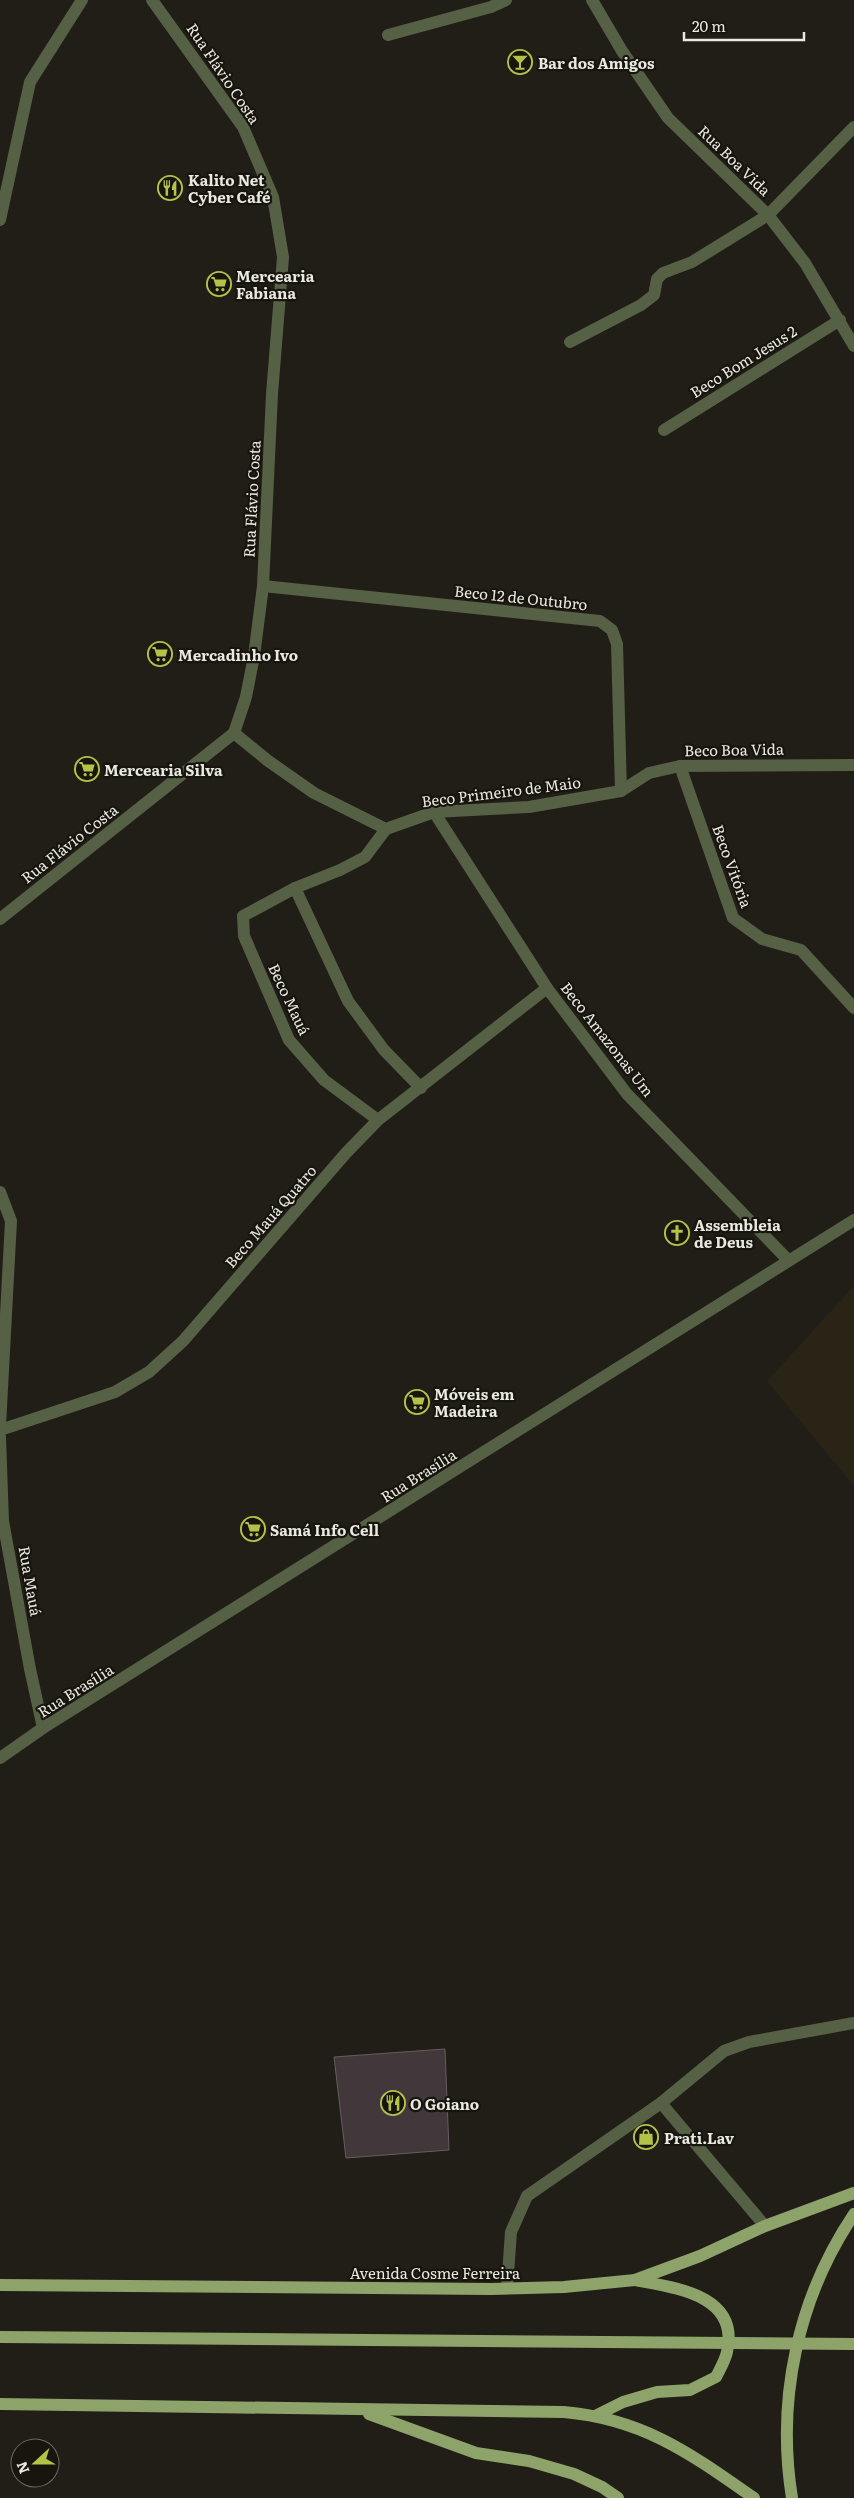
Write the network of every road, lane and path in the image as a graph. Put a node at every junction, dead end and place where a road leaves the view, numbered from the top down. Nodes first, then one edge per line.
1 (82, 0) edge
2 (152, 0) edge
3 (506, 0) edge
4 (592, 0) edge
5 (388, 35) dead end
6 (854, 127) edge
7 (768, 215) junction
8 (0, 220) edge
9 (840, 320) junction
10 (570, 342) dead end
11 (854, 346) edge
12 (664, 430) dead end
13 (263, 586) junction
14 (234, 733) junction
15 (854, 764) edge
16 (680, 766) junction
17 (621, 791) junction
18 (434, 812) junction
19 (386, 829) junction
20 (295, 888) junction
21 (0, 919) edge
22 (547, 988) junction
23 (854, 1008) edge
24 (422, 1088) junction
25 (378, 1120) junction
26 (0, 1192) edge
27 (854, 1220) edge
28 (788, 1260) junction
29 (0, 1426) edge
30 (0, 1430) edge
31 (0, 1437) edge
32 (2, 1521) edge
33 (43, 1728) junction
34 (0, 1758) edge
35 (854, 2023) edge
36 (661, 2103) junction
37 (854, 2193) edge
38 (854, 2214) edge
39 (765, 2226) junction
40 (635, 2280) junction
41 (0, 2285) edge
42 (507, 2288) junction
43 (0, 2337) edge
44 (854, 2344) edge
45 (0, 2404) edge
46 (360, 2410) junction
47 (597, 2415) junction
48 (618, 2498) edge
49 (754, 2498) edge
50 (792, 2498) edge

1 - 8 street
2 - 13 street, Rua Flávio Costa
3 - 5 street
4 - 7 street, Rua Boa Vida
6 - 7 street
7 - 9 street, Rua Boa Vida
7 - 10 street
9 - 11 street, Rua Boa Vida
9 - 12 street, Beco Bom Jesus 2
13 - 14 street, Rua Flávio Costa
13 - 17 street, Beco 12 de Outubro
14 - 19 street
14 - 21 street, Rua Flávio Costa
15 - 16 street, Beco Boa Vida
16 - 17 street, Beco Boa Vida
16 - 23 street, Beco Vitória
17 - 18 street, Beco Primeiro de Maio
18 - 19 street, Beco Primeiro de Maio
18 - 22 street, Beco Amazonas Um
19 - 20 street, Beco Mauá
20 - 24 street
20 - 25 street, Beco Mauá
22 - 24 street, Beco Mauá Quatro
22 - 28 street, Beco Amazonas Um
24 - 25 street, Beco Mauá Quatro
25 - 30 street, Beco Mauá Quatro
26 - 29 street
27 - 28 street, Rua Brasília
28 - 33 street, Rua Brasília
31 - 32 street, Rua Mauá
32 - 33 street, Rua Mauá
33 - 34 street, Rua Brasília
35 - 36 street
36 - 39 street
36 - 42 street
37 - 39 main road, Avenida Cosme Ferreira
38 - 50 main road
39 - 40 main road, Avenida Cosme Ferreira
40 - 42 main road, Avenida Cosme Ferreira
40 - 47 main road
41 - 42 main road, Avenida Cosme Ferreira
43 - 44 main road
45 - 46 main road
46 - 47 main road
46 - 48 main road
47 - 49 main road

